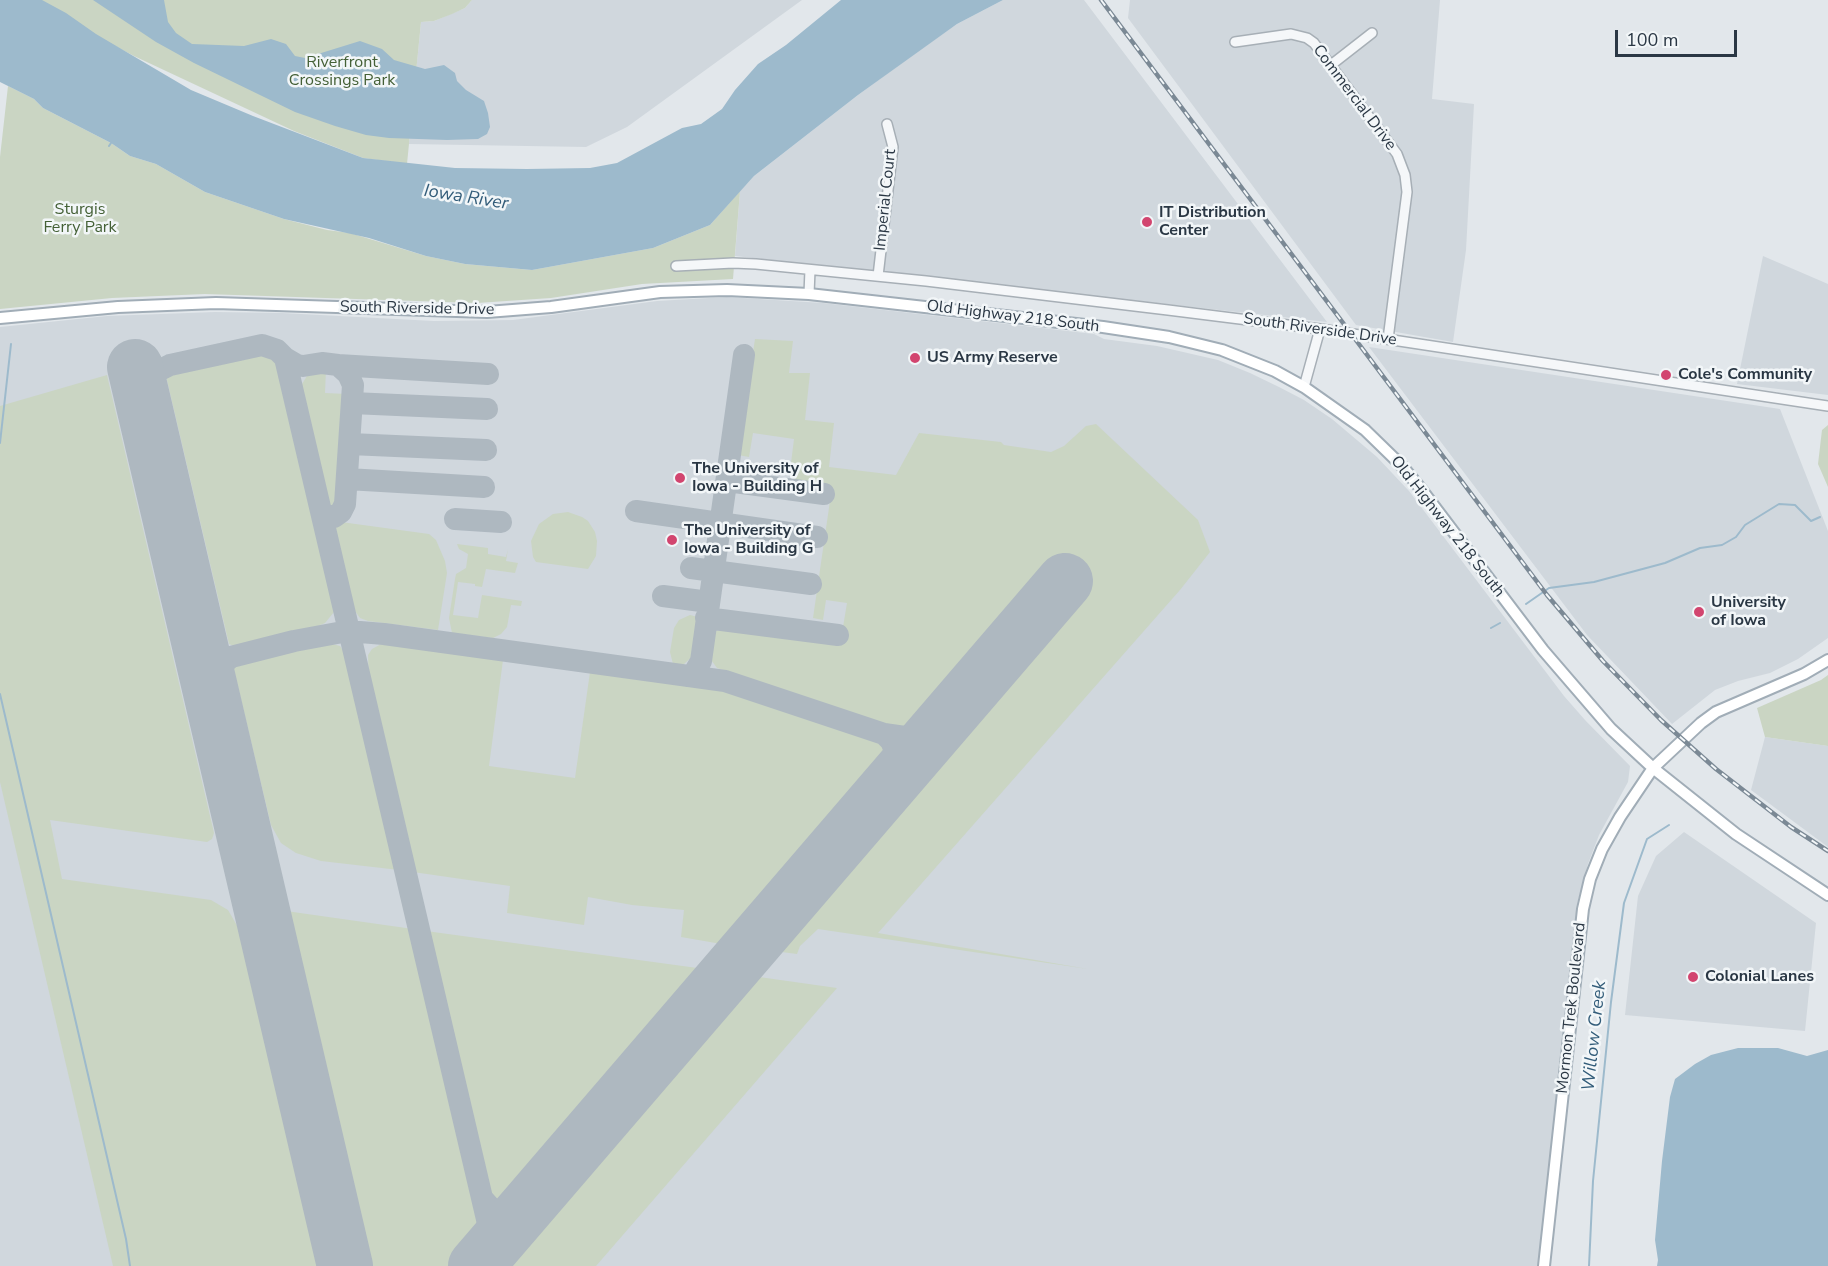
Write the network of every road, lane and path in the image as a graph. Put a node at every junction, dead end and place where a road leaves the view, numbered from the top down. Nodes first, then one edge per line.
1 (1372, 33) dead end
2 (1235, 42) dead end
3 (1330, 65) junction
4 (887, 124) dead end
5 (676, 266) dead end
6 (810, 270) junction
7 (878, 276) junction
8 (809, 294) junction
9 (0, 318) edge
10 (1320, 329) junction
11 (1388, 339) junction
12 (1304, 387) junction
13 (1828, 406) edge
14 (1828, 660) edge
15 (1653, 768) junction
16 (1826, 894) edge
17 (1544, 1266) edge

1 - 3 street
2 - 3 street, Commercial Drive
3 - 11 street, Commercial Drive
4 - 7 street, Imperial Court
5 - 6 street, South Riverside Drive
6 - 7 street, South Riverside Drive
6 - 8 street
7 - 10 street, South Riverside Drive
8 - 9 main road, South Riverside Drive
8 - 12 main road, Old Highway 218 South
10 - 11 street, South Riverside Drive
10 - 12 street
11 - 13 street, South Riverside Drive
12 - 15 main road, Old Highway 218 South
14 - 15 main road, Mormon Trek Boulevard
15 - 16 main road, Old Highway 218 South
15 - 17 main road, Mormon Trek Boulevard

